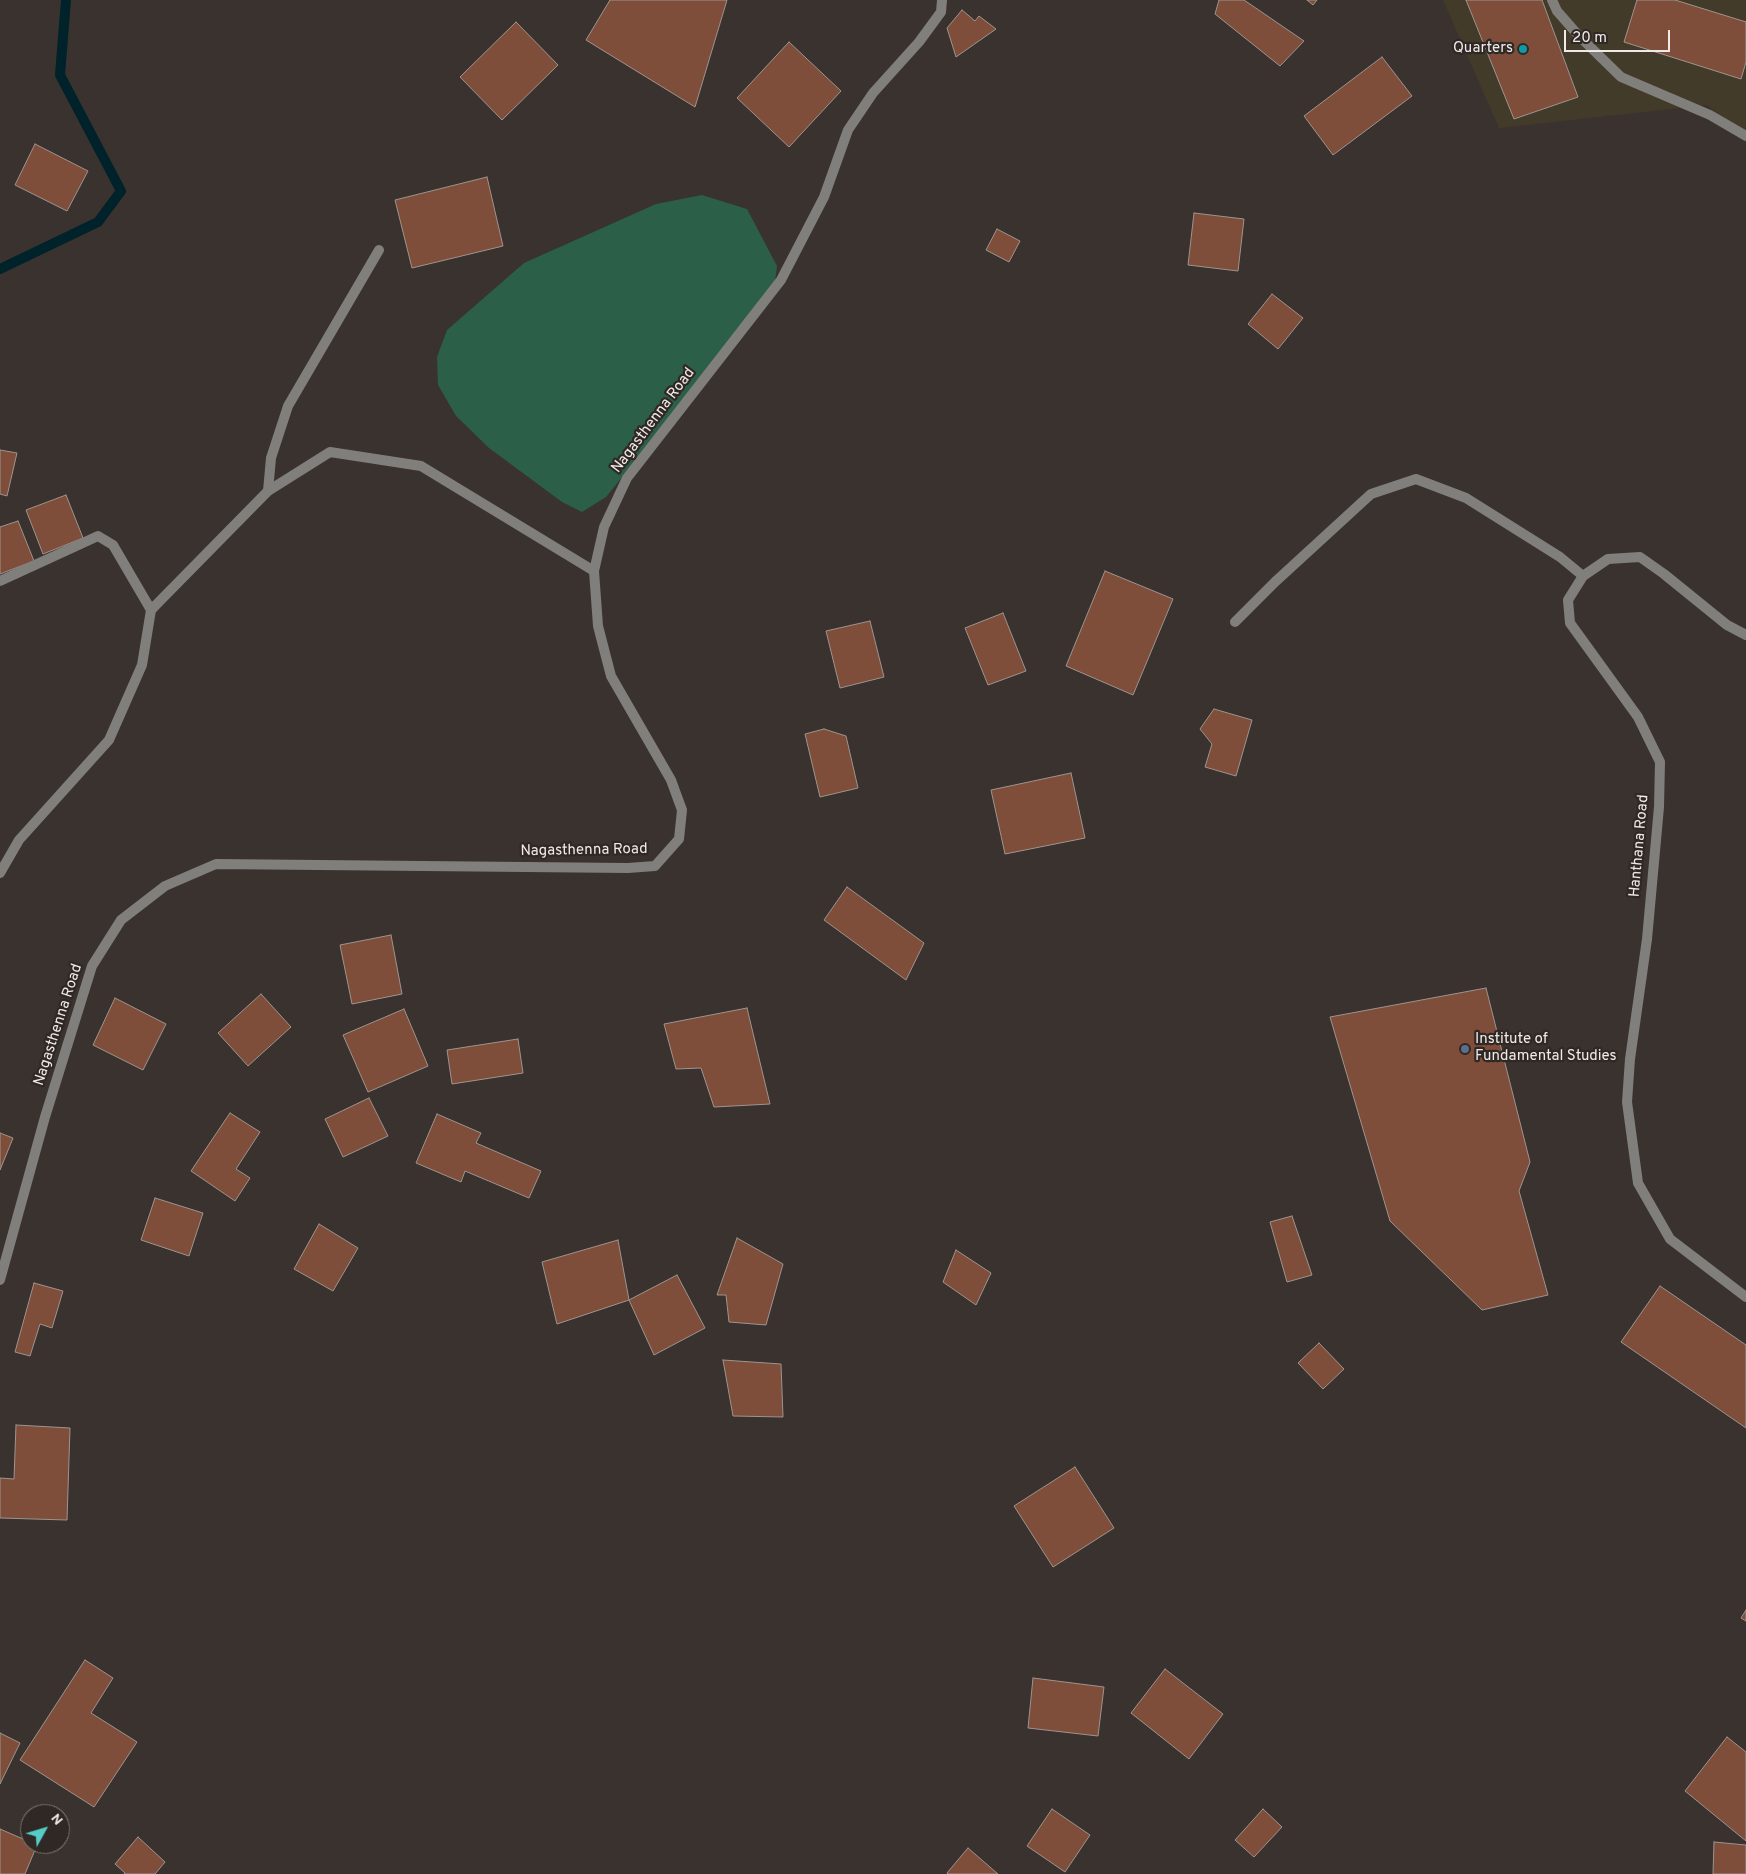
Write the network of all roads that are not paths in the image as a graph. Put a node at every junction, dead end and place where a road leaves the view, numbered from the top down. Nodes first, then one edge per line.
1 (942, 0) edge
2 (1552, 0) edge
3 (1746, 136) edge
4 (379, 250) dead end
5 (268, 491) junction
6 (594, 571) junction
7 (1582, 576) junction
8 (0, 581) edge
9 (151, 610) junction
10 (1235, 622) dead end
11 (1746, 636) edge
12 (0, 873) edge
13 (0, 1280) edge
14 (1746, 1297) edge

1 - 6 street, Nagasthenna Road
2 - 3 street
4 - 5 street
5 - 6 street
5 - 9 street
6 - 13 street, Nagasthenna Road
7 - 10 street
7 - 11 street, Hanthana Road
7 - 14 street, Hanthana Road
8 - 9 street
9 - 12 street

